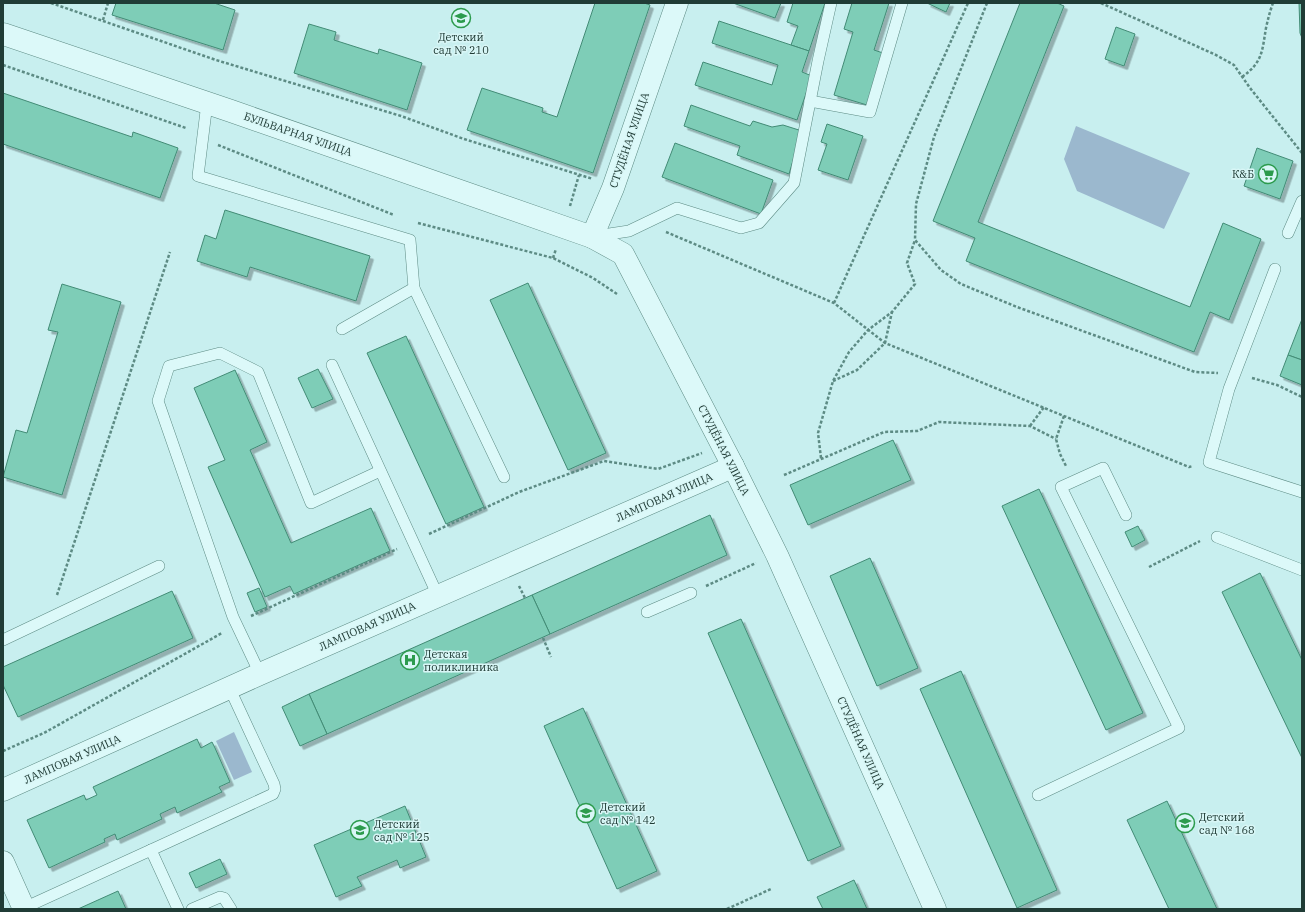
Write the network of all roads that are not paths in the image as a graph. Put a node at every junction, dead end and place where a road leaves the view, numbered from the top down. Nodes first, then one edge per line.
1 (677, 3) edge
2 (831, 3) edge
3 (902, 3) edge
4 (3, 34) edge
5 (810, 102) junction
6 (207, 103) junction
7 (1302, 201) edge
8 (1288, 233) dead end
9 (592, 237) junction
10 (1275, 269) dead end
11 (414, 288) junction
12 (342, 329) dead end
13 (332, 365) dead end
14 (733, 466) junction
15 (380, 471) junction
16 (504, 477) dead end
17 (1302, 492) edge
18 (1126, 515) dead end
19 (1218, 537) dead end
20 (158, 566) dead end
21 (1302, 570) edge
22 (691, 593) road end
23 (438, 596) junction
24 (647, 612) dead end
25 (3, 640) edge
26 (260, 674) junction
27 (229, 687) junction
28 (3, 790) edge
29 (1038, 795) dead end
30 (151, 850) junction
31 (3, 862) edge
32 (24, 908) edge
33 (178, 909) edge
34 (192, 909) edge
35 (230, 909) edge
36 (935, 909) edge

1 - 9 street, СТУДЁНАЯ УЛИЦА
2 - 5 lane
3 - 5 lane
4 - 6 street, БУЛЬВАРНАЯ УЛИЦА
5 - 9 lane
6 - 9 street, БУЛЬВАРНАЯ УЛИЦА
6 - 11 lane
7 - 8 lane
9 - 14 street, СТУДЁНАЯ УЛИЦА
10 - 17 lane
11 - 12 lane
11 - 16 lane
13 - 15 lane
14 - 23 street, ЛАМПОВАЯ УЛИЦА
14 - 36 street, СТУДЁНАЯ УЛИЦА
15 - 23 lane
15 - 26 lane
18 - 29 lane
19 - 21 lane
20 - 25 lane
22 - 24 lane
23 - 26 street, ЛАМПОВАЯ УЛИЦА
26 - 27 street, ЛАМПОВАЯ УЛИЦА
27 - 28 street, ЛАМПОВАЯ УЛИЦА
27 - 30 lane
30 - 32 lane
30 - 33 lane
31 - 32 street
34 - 35 lane

